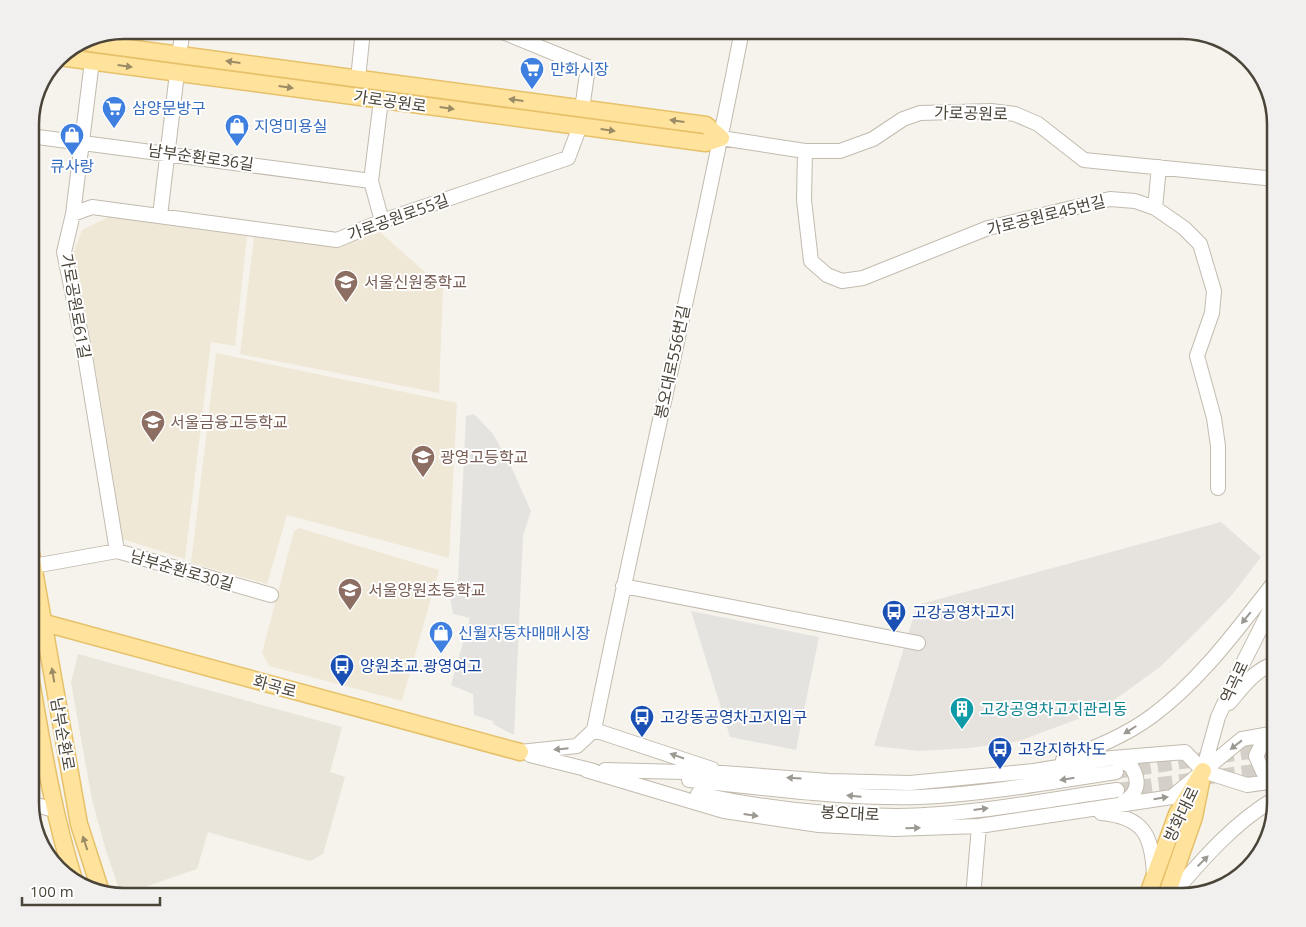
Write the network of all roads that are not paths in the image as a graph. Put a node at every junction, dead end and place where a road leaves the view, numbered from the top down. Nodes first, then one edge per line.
1 (182, 39) edge
2 (362, 39) edge
3 (520, 39) edge
4 (740, 39) edge
5 (95, 44) edge
6 (179, 55) junction
7 (71, 58) edge
8 (92, 61) junction
9 (177, 73) junction
10 (358, 78) junction
11 (381, 100) junction
12 (582, 109) junction
13 (580, 126) junction
14 (39, 137) edge
15 (721, 138) junction
16 (82, 142) junction
17 (805, 151) junction
18 (167, 152) junction
19 (1159, 167) junction
20 (1267, 178) edge
21 (371, 181) junction
22 (1156, 208) junction
23 (73, 214) junction
24 (160, 216) junction
25 (382, 221) junction
26 (1218, 488) dead end
27 (117, 551) junction
28 (39, 559) edge
29 (623, 586) junction
30 (1267, 591) edge
31 (271, 595) dead end
32 (1267, 616) edge
33 (39, 622) edge
34 (39, 629) edge
35 (918, 643) dead end
36 (1267, 666) edge
37 (39, 679) edge
38 (1218, 718) junction
39 (62, 723) junction
40 (594, 730) junction
41 (1267, 735) edge
42 (39, 736) edge
43 (1267, 738) edge
44 (520, 752) junction
45 (1114, 765) junction
46 (586, 770) junction
47 (1034, 771) junction
48 (1203, 771) junction
49 (722, 773) junction
50 (1267, 774) edge
51 (1267, 782) edge
52 (1116, 790) tunnel mouth
53 (1267, 804) edge
54 (1118, 805) junction
55 (39, 806) edge
56 (54, 810) junction
57 (1083, 811) junction
58 (979, 826) junction
59 (71, 870) edge
60 (1154, 876) junction
61 (99, 885) edge
62 (974, 888) edge
63 (1150, 888) edge
64 (1169, 888) edge
65 (1178, 888) edge

1 - 6 street
2 - 10 street
3 - 12 street
4 - 15 street, 봉오대로556번길
5 - 6 main road, 가로공원로
10 -> 6 main road, 가로공원로
7 - 8 main road, 가로공원로
8 -> 9 main road, 가로공원로
8 - 16 street, 가로공원로61길
9 -> 11 main road, 가로공원로
9 - 18 street
12 -> 10 main road, 가로공원로
11 -> 13 main road, 가로공원로
11 - 21 street
15 -> 12 main road, 가로공원로
13 -> 15 main road, 가로공원로
13 - 25 street, 가로공원로55길
14 - 16 street, 남부순환로36길
15 - 17 street, 가로공원로
15 - 29 street, 봉오대로556번길
16 - 18 street, 남부순환로36길
16 - 23 street, 가로공원로61길
17 - 19 street, 가로공원로
17 - 22 street, 가로공원로45번길
18 - 21 street, 남부순환로36길
18 - 24 street
19 - 20 street, 가로공원로
19 - 22 street
21 - 25 street
22 - 26 street, 가로공원로45번길
23 - 24 street, 가로공원로55길
23 - 27 street, 가로공원로61길
24 - 25 street, 가로공원로55길
27 - 28 street, 남부순환로30길
27 - 31 street, 남부순환로30길
29 - 35 street
29 - 40 street, 봉오대로556번길
30 -> 47 street
32 - 38 street, 역곡로
33 - 44 main road, 화곡로
39 -> 34 main road, 남부순환로
36 - 38 street
37 - 39 main road
38 - 48 street, 역곡로
61 -> 39 main road, 남부순환로
40 -> 44 street
49 -> 40 street
41 -> 48 street
42 - 56 main road, 남부순환로
43 - 50 street
44 - 46 street, 봉오대로
45 -> 46 street, 봉오대로
45 - 47 street
45 - 48 street
45 - 54 street
46 - 49 street
46 -> 52 street, 봉오대로
46 -> 58 street
47 -> 49 street
48 - 51 street
54 -> 48 street
48 - 60 main road, 방화대로
48 - 64 main road, 방화대로
65 -> 53 street
54 - 57 street
55 - 56 street
56 - 59 main road, 남부순환로
57 - 58 street
57 - 60 street
58 - 62 street
60 - 63 main road, 방화대로

